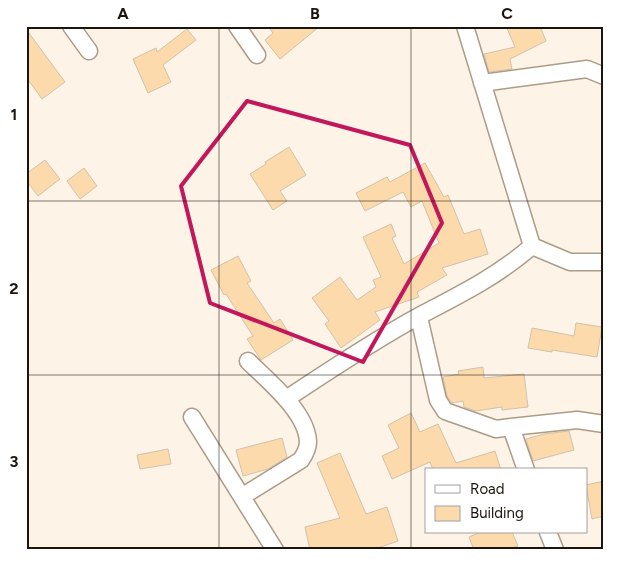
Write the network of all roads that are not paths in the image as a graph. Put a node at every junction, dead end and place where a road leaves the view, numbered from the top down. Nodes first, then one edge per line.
1 (71, 26) edge
2 (237, 26) edge
3 (465, 26) edge
4 (89, 51) dead end
5 (257, 55) dead end
6 (604, 76) edge
7 (482, 83) junction
8 (532, 246) junction
9 (604, 262) edge
10 (419, 317) junction
11 (248, 361) dead end
12 (286, 399) junction
13 (192, 417) dead end
14 (604, 424) edge
15 (511, 427) junction
16 (525, 468) edge
17 (243, 496) junction
18 (549, 534) edge
19 (275, 550) edge
20 (555, 550) edge

1 - 4 street
2 - 5 street
3 - 7 street
6 - 7 street
7 - 8 street
8 - 9 street
8 - 10 street
10 - 12 street
10 - 15 street
11 - 12 street
12 - 17 street
13 - 17 street
14 - 15 street
15 - 16 street
17 - 19 street
18 - 20 street

